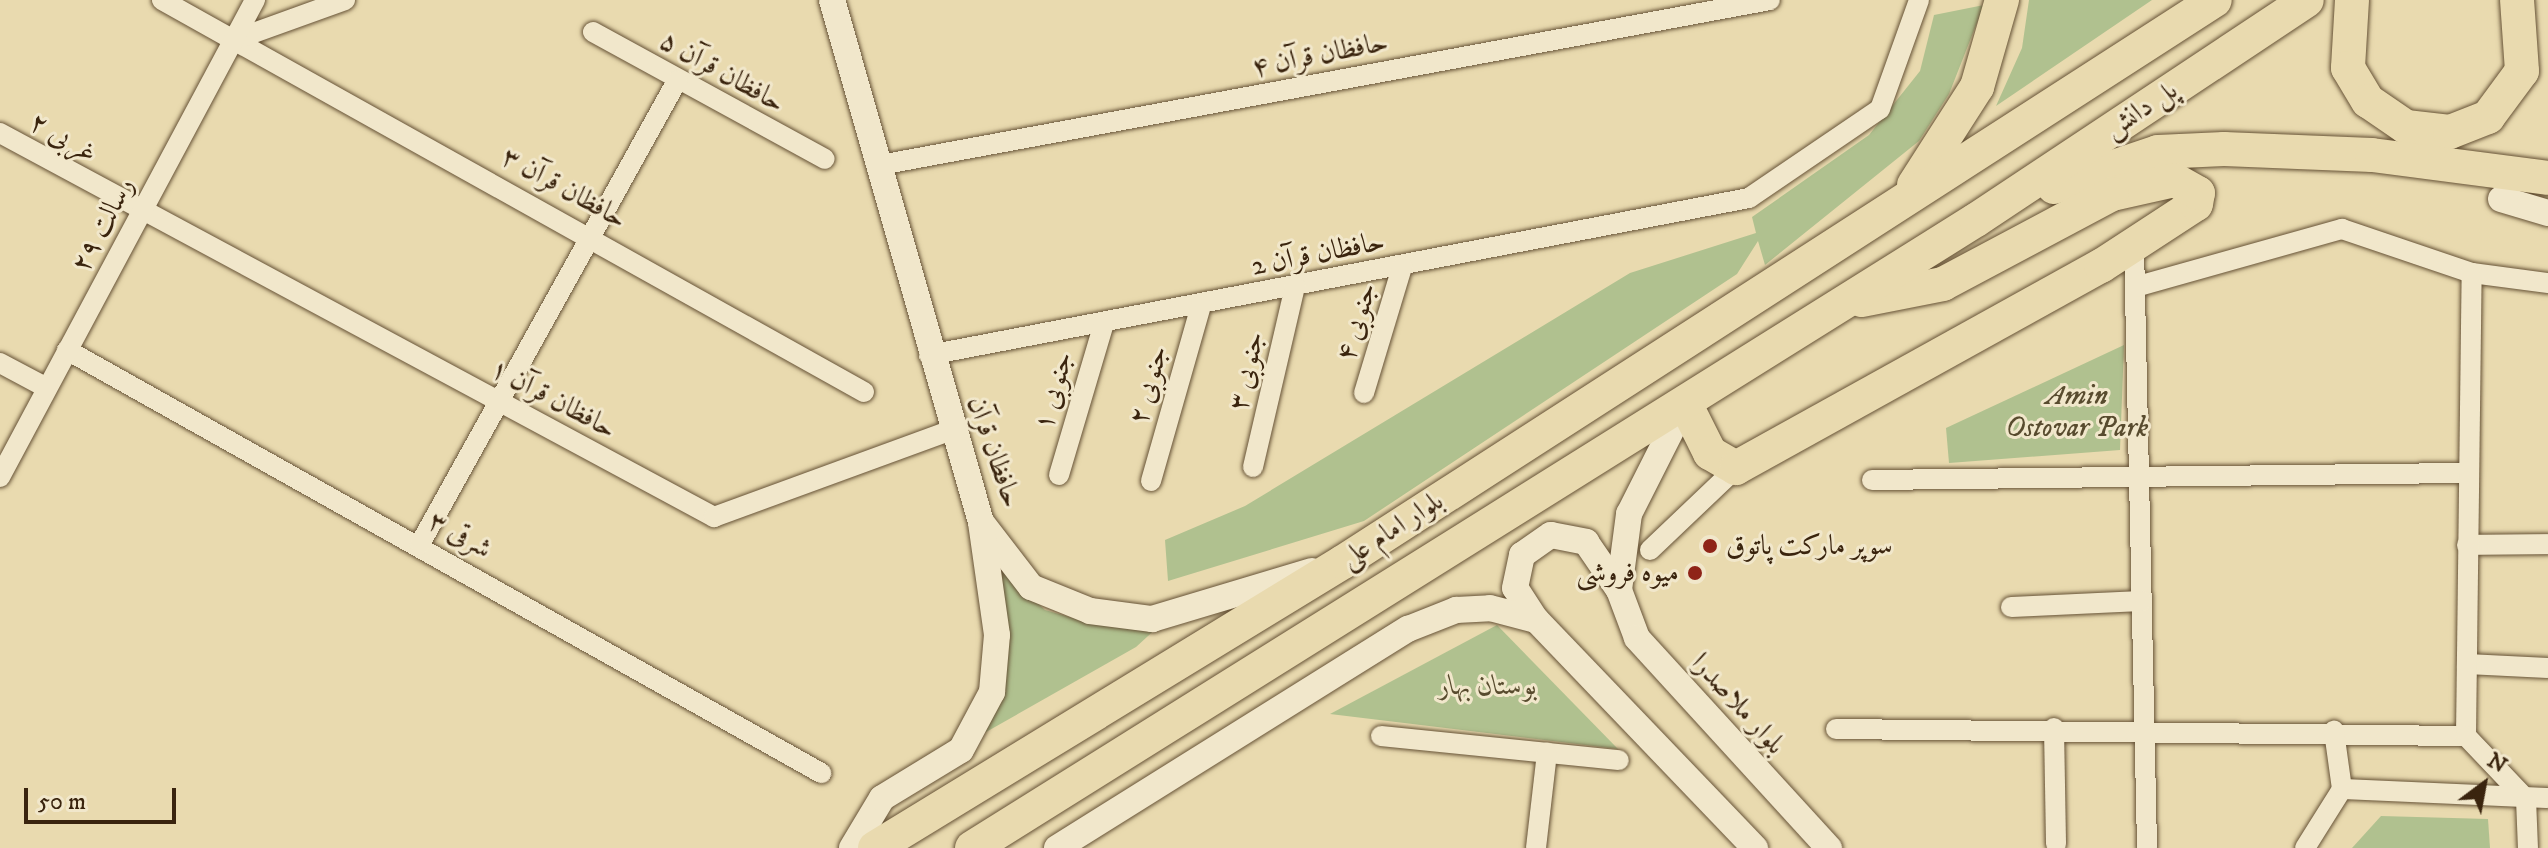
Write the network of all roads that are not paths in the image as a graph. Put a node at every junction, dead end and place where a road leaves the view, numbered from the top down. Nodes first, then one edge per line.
1 (162, 0) edge
2 (246, 0) edge
3 (255, 0) edge
4 (345, 0) edge
5 (1770, 0) edge
6 (1919, 0) edge
7 (2002, 0) edge
8 (2215, 0) edge
9 (2307, 0) edge
10 (2352, 0) edge
11 (2517, 0) edge
12 (832, 3) edge
13 (593, 32) dead end
14 (234, 40) junction
15 (677, 81) junction
16 (0, 133) edge
17 (825, 159) dead end
18 (880, 165) junction
19 (2548, 178) edge
20 (2501, 199) dead end
21 (1903, 201) junction
22 (2548, 213) edge
23 (140, 215) junction
24 (1976, 220) junction
25 (594, 235) junction
26 (2134, 246) junction
27 (1402, 267) junction
28 (2472, 273) junction
29 (2548, 283) edge
30 (1295, 287) junction
31 (2135, 287) junction
32 (1842, 304) junction
33 (1201, 305) junction
34 (1104, 323) junction
35 (67, 350) junction
36 (929, 355) junction
37 (0, 363) edge
38 (47, 388) junction
39 (864, 392) dead end
40 (1364, 393) dead end
41 (501, 402) junction
42 (1685, 403) junction
43 (952, 430) junction
44 (1253, 467) dead end
45 (1736, 468) junction
46 (2139, 472) junction
47 (2465, 473) junction
48 (1059, 475) dead end
49 (0, 477) edge
50 (1872, 480) dead end
51 (1151, 481) dead end
52 (981, 522) junction
53 (420, 544) junction
54 (2548, 544) edge
55 (2467, 545) junction
56 (1650, 550) dead end
57 (1343, 562) junction
58 (1619, 590) junction
59 (2142, 601) junction
60 (2011, 607) dead end
61 (1536, 620) junction
62 (2467, 664) junction
63 (2548, 668) edge
64 (2144, 727) junction
65 (2054, 728) junction
66 (1836, 729) dead end
67 (2334, 731) junction
68 (1381, 736) dead end
69 (2466, 736) junction
70 (1547, 753) junction
71 (1619, 760) dead end
72 (821, 773) dead end
73 (2342, 789) junction
74 (2548, 798) edge
75 (2526, 799) junction
76 (2056, 844) dead end
77 (852, 848) edge
78 (875, 848) edge
79 (972, 848) edge
80 (1057, 848) edge
81 (1536, 848) edge
82 (1755, 848) edge
83 (1829, 848) edge
84 (2147, 848) edge
85 (2305, 848) edge
86 (2528, 848) edge

1 - 14 street, حافظان قرآن ۳
2 - 14 street
3 - 14 street, رسالت ۲۹
4 - 14 street
5 - 18 street, حافظان قرآن ۴
6 - 27 street, حافظان قرآن 2
7 - 21 highway
8 - 21 highway, پل دانش
9 - 24 highway, پل دانش
10 - 11 highway
12 - 18 street, حافظان قرآن
13 - 15 street, حافظان قرآن ۵
14 - 23 street, رسالت ۲۹
14 - 25 street, حافظان قرآن ۳
15 - 17 street, حافظان قرآن ۵
15 - 25 street
16 - 23 street, ۲ غربی
18 - 36 street, حافظان قرآن
19 - 24 highway
20 - 22 street
21 - 57 highway, بلوار امام علی
23 - 35 street, رسالت ۲۹
23 - 41 street, حافظان قرآن ۱
24 - 32 highway, بلوار امام علی
25 - 39 street, حافظان قرآن ۳
25 - 41 street
26 - 31 street
26 - 32 highway
26 - 45 highway
27 - 30 street, حافظان قرآن 2
27 - 40 street, جنوبی ۴
28 - 29 street
28 - 31 street
28 - 47 street
30 - 33 street, حافظان قرآن 2
30 - 44 street, جنوبی ۳
31 - 46 street
32 - 42 highway, بلوار امام علی
33 - 34 street, حافظان قرآن 2
33 - 51 street, جنوبی ۲
34 - 36 street, حافظان قرآن 2
34 - 48 street, جنوبی ۱
35 - 38 street, رسالت ۲۹
35 - 53 street, ۳ شرقی
36 - 43 street, حافظان قرآن
37 - 38 street
38 - 49 street, رسالت ۲۹
41 - 43 street, حافظان قرآن ۱
41 - 53 street
42 - 45 highway
42 - 58 street
42 - 79 highway, بلوار امام علی
43 - 52 street, حافظان قرآن
45 - 56 street
46 - 47 street
46 - 50 street
46 - 59 street
47 - 55 street
52 - 57 street, حافظان قرآن
52 - 77 street
53 - 72 street, ۳ شرقی
54 - 55 street
55 - 62 street
57 - 78 highway, بلوار امام علی
58 - 61 street
58 - 83 street, بلوار ملاصدرا
59 - 60 street
59 - 64 street
61 - 80 street
61 - 82 street
62 - 63 street
62 - 69 street
64 - 65 street
64 - 67 street
64 - 84 street
65 - 66 street
65 - 76 street
67 - 69 street
67 - 73 street
68 - 70 street
69 - 75 street
70 - 71 street
70 - 81 street
73 - 75 street
73 - 85 street
74 - 75 street
75 - 86 street

